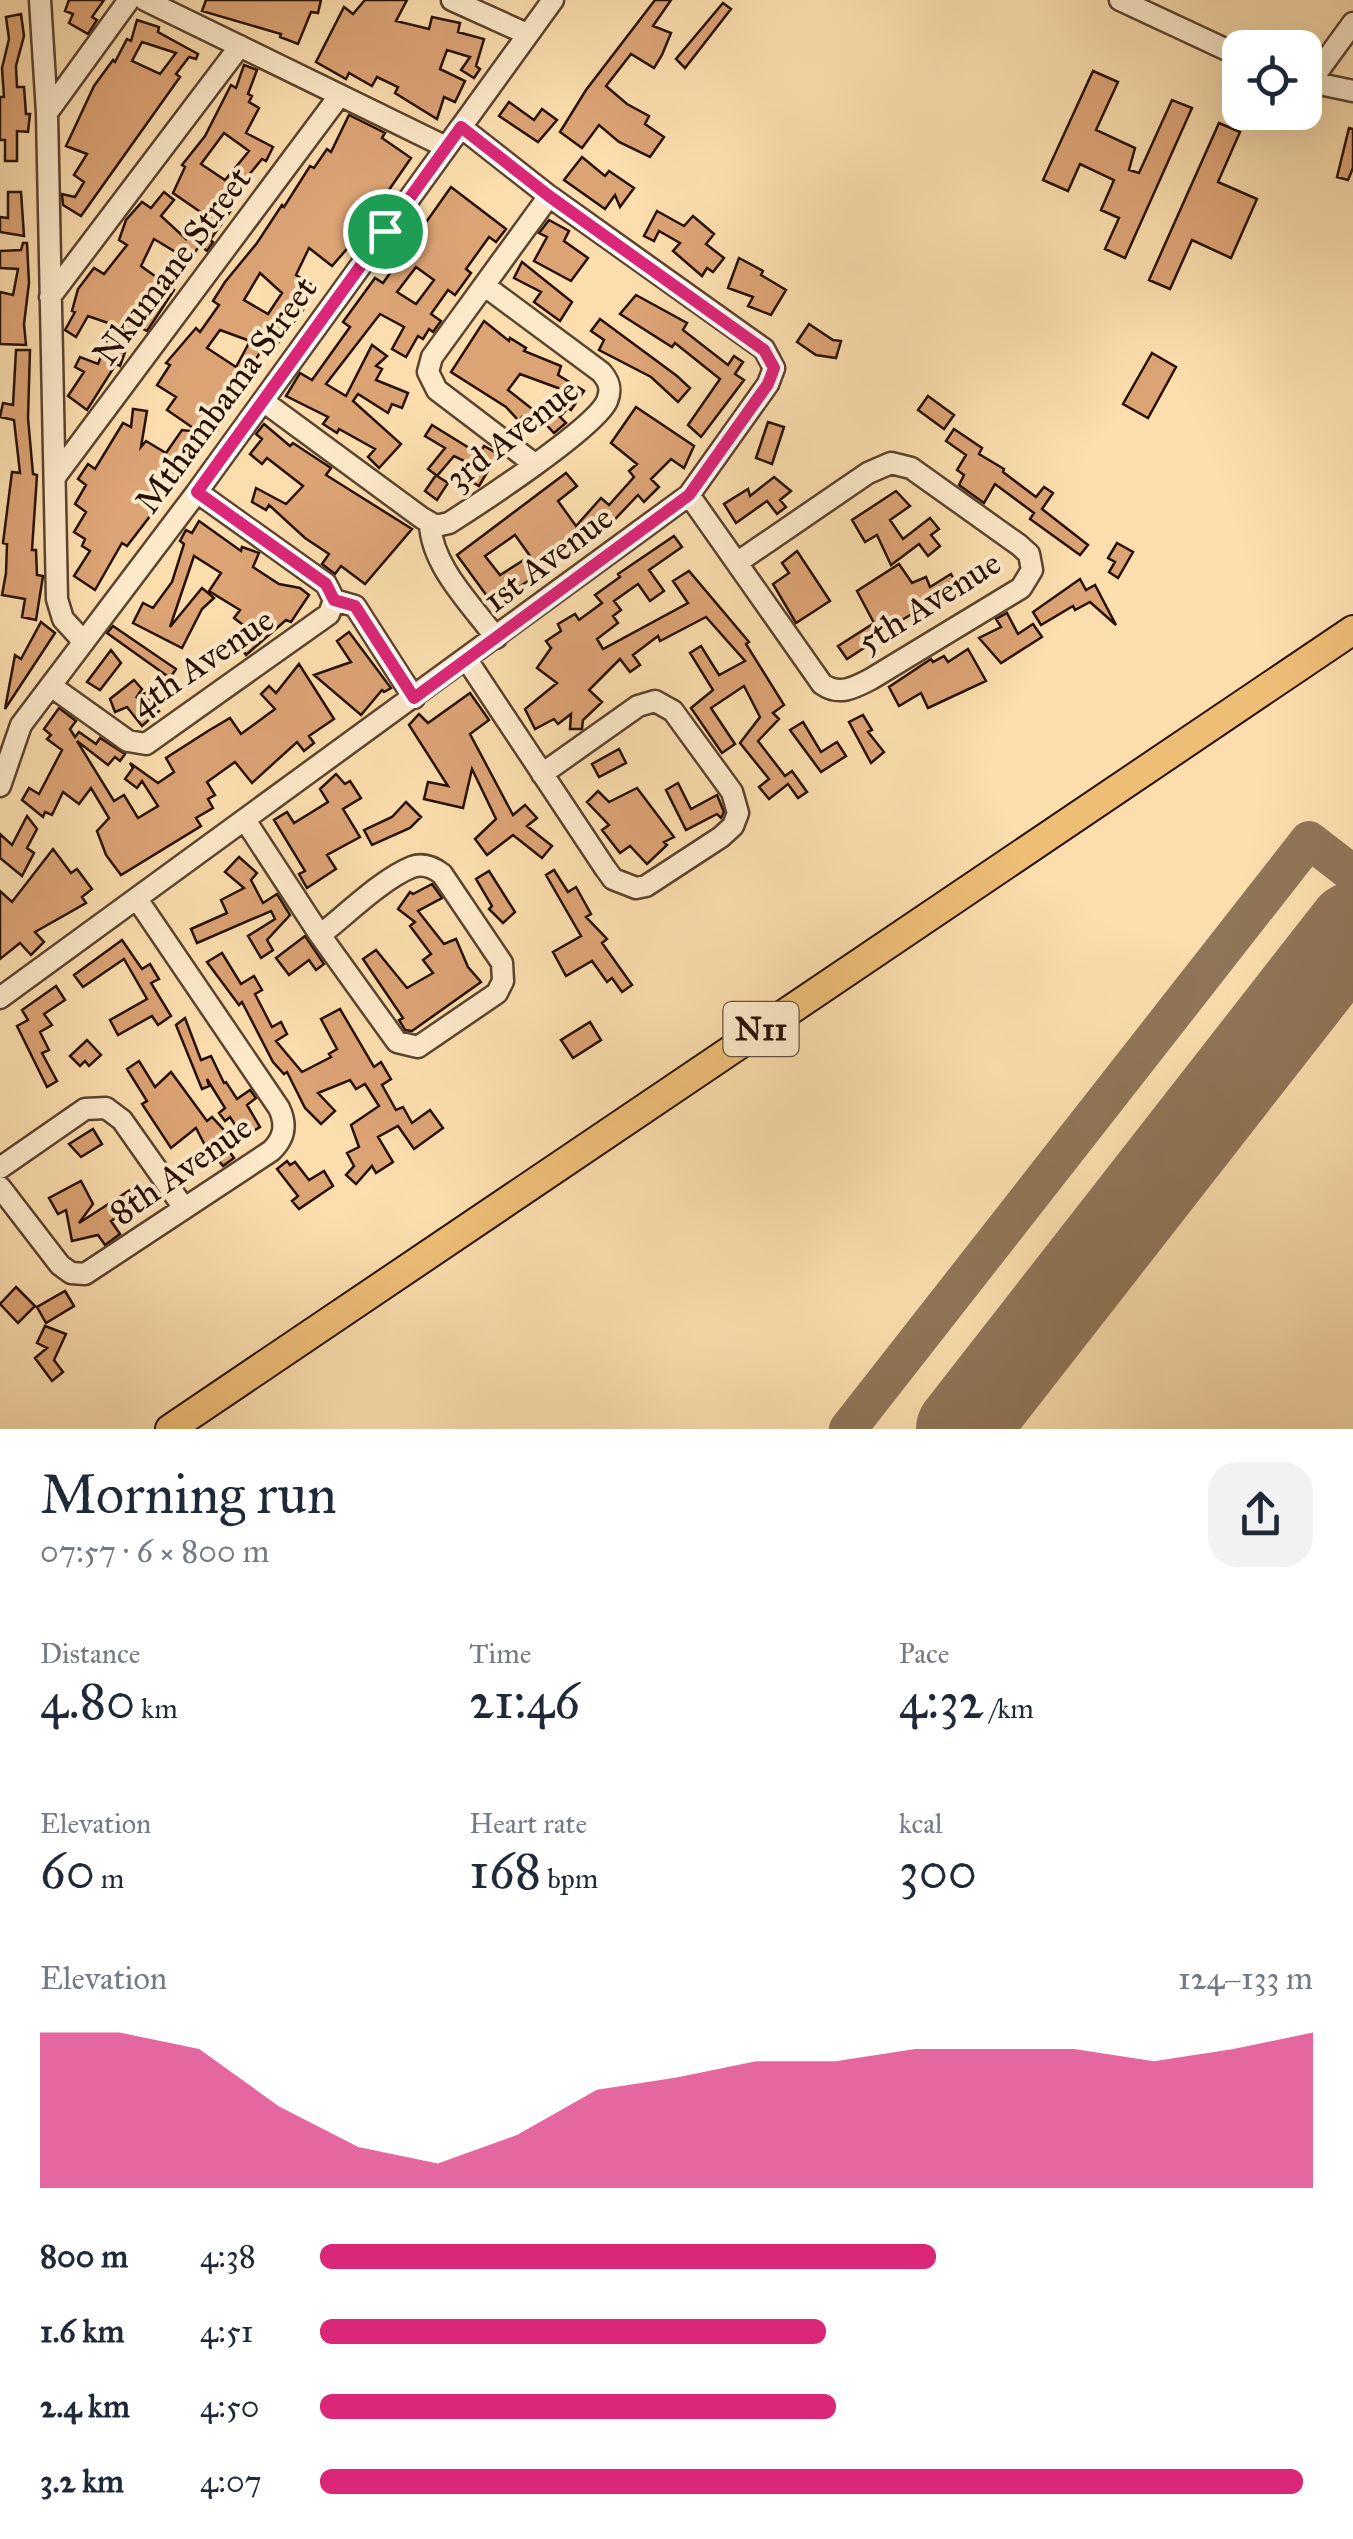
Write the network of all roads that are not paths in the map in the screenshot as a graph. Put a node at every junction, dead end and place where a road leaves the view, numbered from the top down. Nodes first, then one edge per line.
1 (40, 0) edge
2 (129, 0) edge
3 (145, 0) edge
4 (452, 0) edge
5 (553, 0) edge
6 (1120, 0) edge
7 (1353, 23) edge
8 (527, 34) junction
9 (240, 46) junction
10 (1222, 48) edge
11 (1322, 63) edge
12 (1322, 85) edge
13 (1353, 91) edge
14 (340, 95) junction
15 (47, 112) junction
16 (461, 127) junction
17 (446, 147) junction
18 (549, 196) junction
19 (485, 286) junction
20 (50, 296) junction
21 (263, 400) junction
22 (533, 463) junction
23 (55, 476) junction
24 (197, 492) junction
25 (689, 495) junction
26 (430, 524) junction
27 (738, 562) junction
28 (334, 600) junction
29 (1353, 630) edge
30 (496, 638) junction
31 (84, 642) junction
32 (467, 660) junction
33 (51, 686) junction
34 (414, 698) junction
35 (8, 728) edge
36 (542, 774) junction
37 (0, 786) edge
38 (245, 820) junction
39 (137, 899) junction
40 (320, 935) junction
41 (0, 998) edge
42 (0, 1168) edge
43 (0, 1187) edge
44 (184, 1208) junction
45 (170, 1429) edge

1 - 15 street
2 - 15 street
3 - 9 street
4 - 8 street
5 - 8 street, Mthambama Street
6 - 10 street
7 - 11 street
8 - 16 street, Mthambama Street
9 - 14 street
9 - 20 street
12 - 13 street
14 - 17 street
14 - 23 street, Nkumane Street
15 - 20 street
16 - 17 street, Mthambama Street
16 - 18 street, 1st Avenue
17 - 21 street, Mthambama Street
18 - 19 street
18 - 25 street, 1st Avenue
19 - 22 street
19 - 22 street, 3rd Avenue
20 - 23 street
21 - 24 street, Mthambama Street
21 - 26 street, 3rd Avenue
22 - 26 street, 3rd Avenue
23 - 31 street
24 - 28 street, 4th Avenue
24 - 31 street, Mthambama Street
25 - 27 street, 5th Avenue
25 - 30 street, 1st Avenue
26 - 30 street
27 - 27 street, 5th Avenue
28 - 33 street, 4th Avenue
28 - 34 street
29 - 45 highway, N11
30 - 32 street, 1st Avenue
31 - 33 street, Mthambama Street
32 - 34 street, 1st Avenue
32 - 36 street
33 - 35 street, Mthambama Street
34 - 38 street, 1st Avenue
35 - 37 street, Mthambama Street
36 - 36 street
38 - 39 street, 1st Avenue
38 - 40 street
39 - 41 street, 1st Avenue
39 - 44 street, 8th Avenue
40 - 40 street
42 - 44 street
43 - 44 street, 8th Avenue

